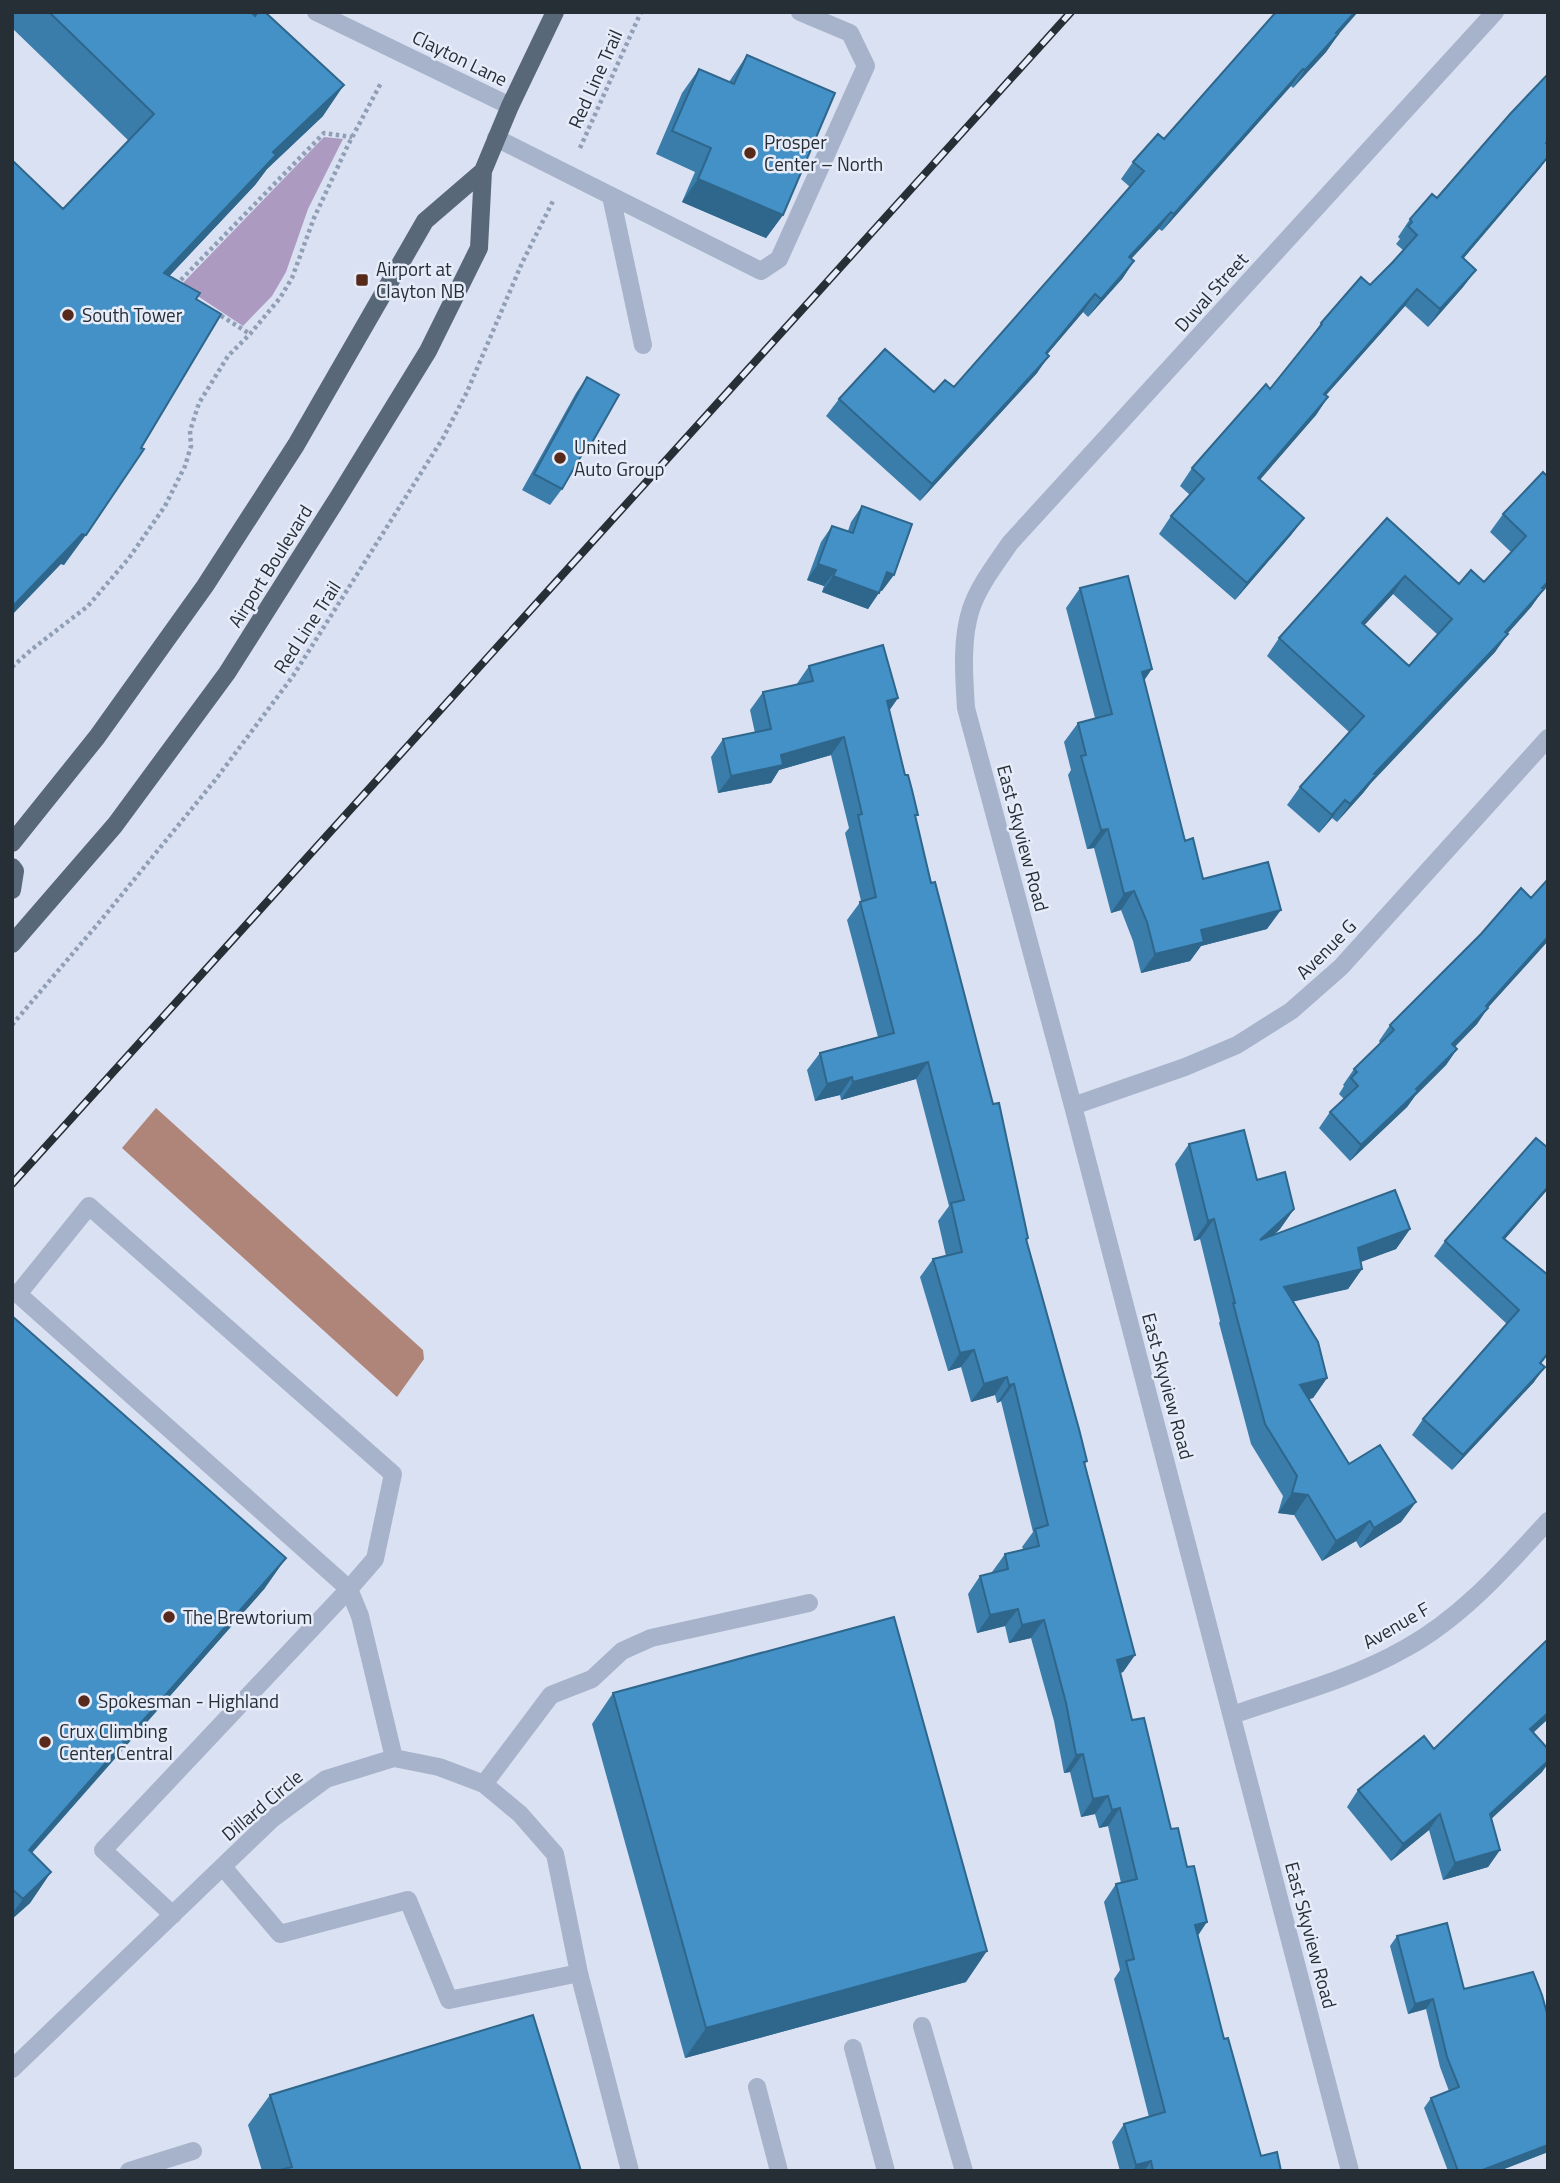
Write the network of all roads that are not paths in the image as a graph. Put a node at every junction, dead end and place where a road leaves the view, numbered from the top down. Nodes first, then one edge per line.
1 (316, 12) edge
2 (555, 12) edge
3 (800, 12) edge
4 (1495, 12) edge
5 (510, 106) junction
6 (496, 138) junction
7 (483, 171) junction
8 (611, 196) junction
9 (643, 345) dead end
10 (970, 610) joint
11 (1548, 738) edge
12 (12, 843) edge
13 (12, 867) edge
14 (12, 890) edge
15 (12, 944) edge
16 (1073, 1106) junction
17 (1548, 1521) edge
18 (349, 1589) junction
19 (809, 1603) dead end
20 (1232, 1715) junction
21 (394, 1758) junction
22 (484, 1784) junction
23 (223, 1867) junction
24 (173, 1915) junction
25 (579, 1973) junction
26 (922, 2026) dead end
27 (853, 2048) dead end
28 (13, 2067) edge
29 (757, 2087) dead end
30 (194, 2151) dead end
31 (129, 2171) edge
32 (630, 2171) edge
33 (779, 2171) edge
34 (887, 2171) edge
35 (964, 2171) edge
36 (1350, 2171) edge

1 - 5 street, Clayton Lane
2 - 5 main road, Airport Boulevard
3 - 8 street
4 - 10 street, Duval Street
5 - 6 main road, Airport Boulevard
6 - 7 main road, Airport Boulevard
6 - 8 street
7 - 12 main road, Airport Boulevard
7 - 15 main road, Airport Boulevard
8 - 9 street
10 - 16 street, East Skyview Road
11 - 16 street, Avenue G
13 - 14 main road
16 - 20 street, East Skyview Road
17 - 20 street, Avenue F
18 - 18 street
18 - 21 street
18 - 24 street
19 - 22 street
20 - 36 street, East Skyview Road
21 - 22 street, Dillard Circle
21 - 23 street, Dillard Circle
22 - 25 street, Dillard Circle
23 - 24 street, Dillard Circle
23 - 25 street
24 - 28 street, Dillard Circle
25 - 32 street, Dillard Circle
26 - 35 street
27 - 34 street
29 - 33 street
30 - 31 street

